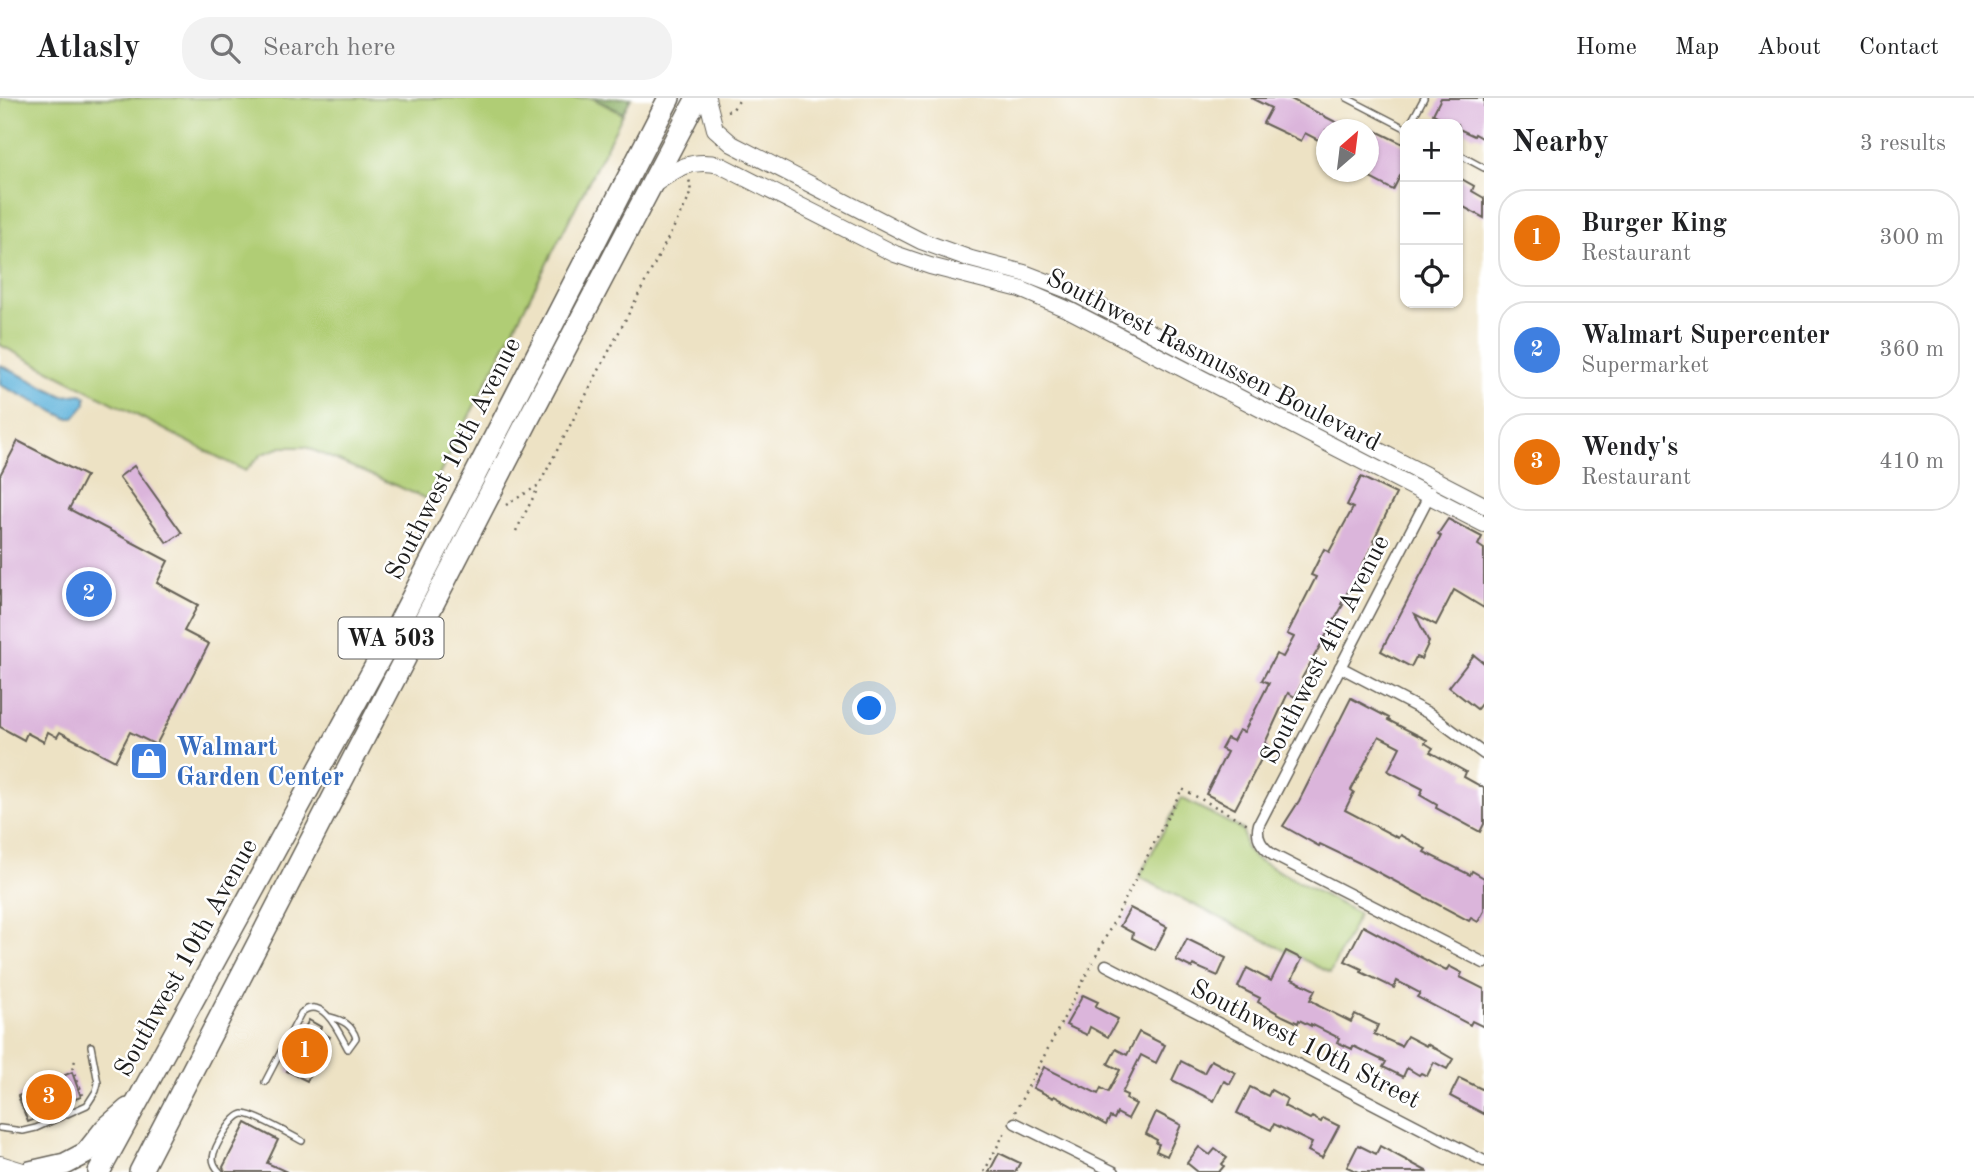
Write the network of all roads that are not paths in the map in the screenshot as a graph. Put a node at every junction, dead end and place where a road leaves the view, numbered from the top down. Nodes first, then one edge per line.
1 (669, 98) edge
2 (697, 98) edge
3 (707, 98) edge
4 (1347, 98) edge
5 (1423, 98) edge
6 (1412, 119) edge
7 (1400, 125) edge
8 (1463, 158) edge
9 (1484, 168) edge
10 (649, 188) junction
11 (1437, 480) junction
12 (1429, 496) junction
13 (1484, 505) edge
14 (1484, 524) edge
15 (1340, 667) junction
16 (1484, 754) edge
17 (1484, 963) edge
18 (1106, 965) dead end
19 (330, 1017) junction
20 (91, 1046) dead end
21 (265, 1082) dead end
22 (138, 1101) junction
23 (1013, 1120) road end
24 (0, 1128) edge
25 (302, 1141) dead end
26 (1484, 1161) edge
27 (0, 1164) edge
28 (28, 1172) edge
29 (99, 1172) edge
30 (140, 1172) edge
31 (220, 1172) edge
32 (1114, 1172) edge

1 - 22 highway, Southwest 10th Avenue / WA 503
2 - 10 highway, Southwest 10th Avenue / WA 503
3 - 11 street, Southwest Rasmussen Boulevard
4 - 7 lane
5 - 6 lane
8 - 9 lane
10 - 12 street, Southwest Rasmussen Boulevard
10 - 30 highway, Southwest 10th Avenue / WA 503
11 - 12 street, Southwest 4th Avenue
11 - 13 street, Southwest Rasmussen Boulevard
12 - 14 street, Southwest Rasmussen Boulevard
12 - 15 street, Southwest 4th Avenue
15 - 16 street
15 - 17 street, Southwest 4th Avenue
18 - 26 street, Southwest 10th Street
19 - 19 lane
19 - 21 lane
20 - 24 lane
22 - 28 highway
22 - 29 highway, Southwest 10th Avenue / WA 503
23 - 32 street
25 - 31 lane
27 - 28 street

